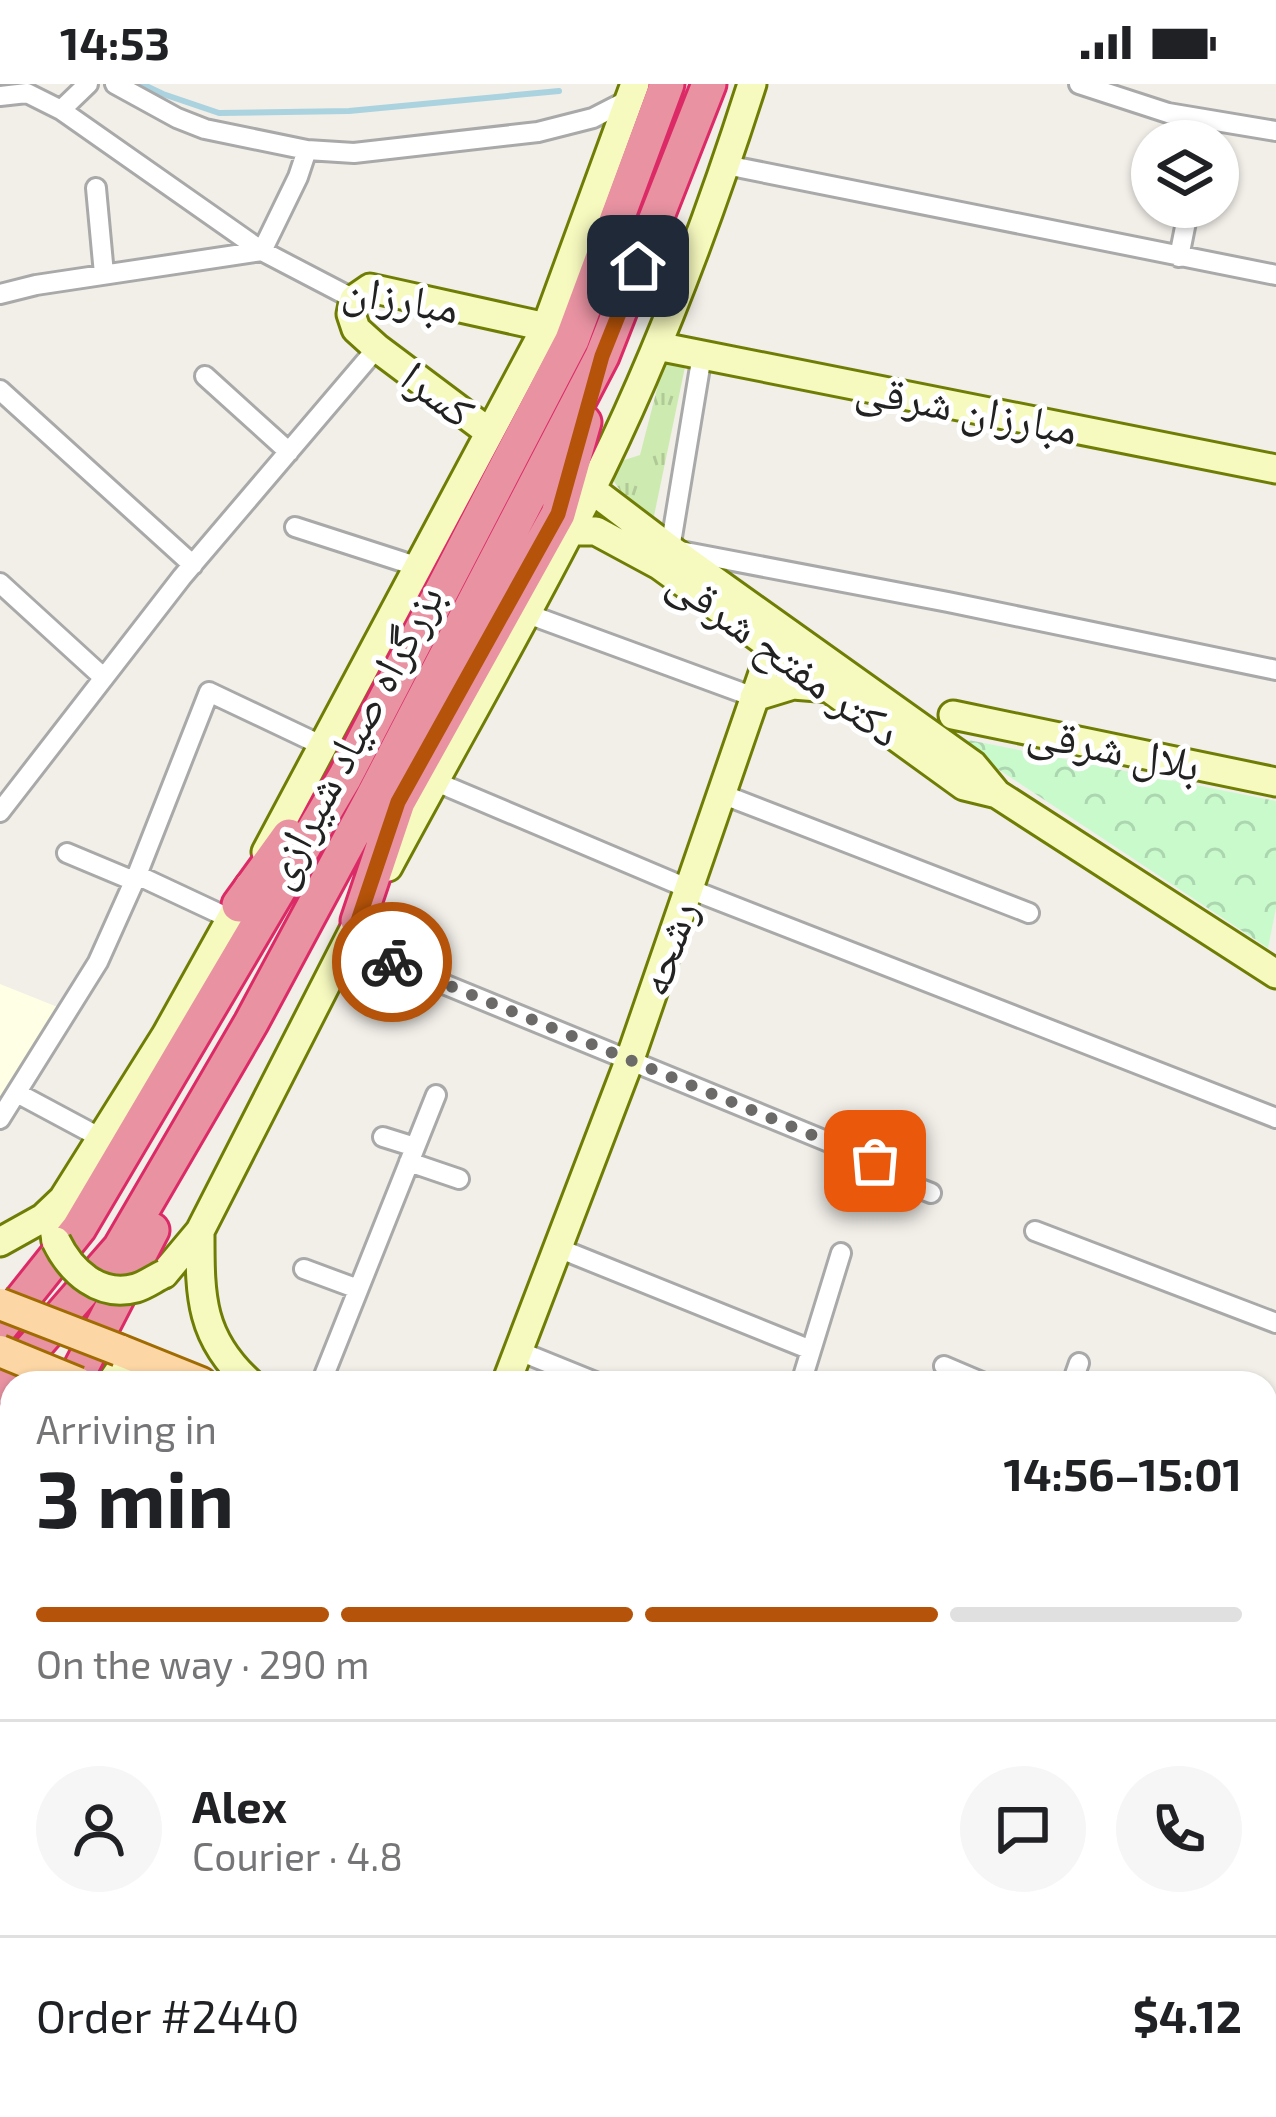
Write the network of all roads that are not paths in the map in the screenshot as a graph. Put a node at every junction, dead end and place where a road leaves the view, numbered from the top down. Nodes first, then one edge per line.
1 (88, 84) edge
2 (115, 84) edge
3 (667, 84) edge
4 (709, 84) edge
5 (752, 84) edge
6 (1079, 84) edge
7 (20, 88) edge
8 (633, 91) edge
9 (0, 96) edge
10 (62, 110) junction
11 (1276, 131) edge
12 (307, 150) junction
13 (726, 166) junction
14 (96, 188) dead end
15 (1185, 228) edge
16 (262, 250) junction
17 (1179, 257) junction
18 (104, 274) junction
19 (1276, 275) edge
20 (3, 285) edge
21 (354, 299) junction
22 (574, 341) junction
23 (657, 346) junction
24 (377, 348) junction
25 (703, 356) junction
26 (205, 376) dead end
27 (0, 390) edge
28 (489, 432) junction
29 (289, 452) junction
30 (1276, 469) edge
31 (591, 489) junction
32 (295, 526) dead end
33 (569, 531) junction
34 (665, 557) junction
35 (193, 565) junction
36 (418, 568) junction
37 (0, 583) edge
38 (525, 613) junction
39 (775, 636) junction
40 (1276, 670) edge
41 (104, 678) junction
42 (830, 688) junction
43 (754, 697) junction
44 (953, 715) dead end
45 (323, 746) junction
46 (434, 781) junction
47 (1276, 782) edge
48 (719, 793) junction
49 (997, 794) junction
50 (2, 804) edge
51 (67, 853) dead end
52 (135, 878) junction
53 (687, 888) junction
54 (235, 912) junction
55 (1029, 913) dead end
56 (352, 932) junction
57 (1276, 974) edge
58 (251, 1023) junction
59 (630, 1059) junction
60 (17, 1093) junction
61 (436, 1094) dead end
62 (1276, 1118) edge
63 (0, 1119) edge
64 (95, 1135) junction
65 (383, 1137) dead end
66 (412, 1154) junction
67 (459, 1179) dead end
68 (931, 1193) dead end
69 (63, 1198) junction
70 (200, 1231) junction
71 (1035, 1231) dead end
72 (0, 1242) edge
73 (558, 1248) junction
74 (841, 1253) dead end
75 (304, 1269) dead end
76 (358, 1289) junction
77 (0, 1304) edge
78 (1276, 1323) edge
79 (0, 1327) edge
80 (811, 1350) junction
81 (0, 1351) edge
82 (519, 1352) junction
83 (136, 1363) edge
84 (1079, 1364) dead end
85 (944, 1366) dead end
86 (13, 1371) edge
87 (47, 1371) edge
88 (81, 1371) edge
89 (239, 1371) edge
90 (326, 1371) edge
91 (511, 1371) edge
92 (567, 1371) edge
93 (805, 1371) edge
94 (956, 1371) edge
95 (1076, 1371) edge

1 - 10 street
2 - 12 street
3 - 22 highway, بزرگراه صیاد شیرازی
4 - 22 highway, بزرگراه صیاد شیرازی
5 - 13 street
6 - 11 street
7 - 9 street
7 - 10 street, مبارزان
8 - 12 street
8 - 22 street
10 - 16 street, مبارزان
12 - 16 street
13 - 17 street
13 - 23 street
14 - 18 street
15 - 17 street
16 - 18 street
16 - 21 street, مبارزان
17 - 19 street
18 - 20 street
21 - 22 street, مبارزان
21 - 24 street, کسرا
22 - 28 street
22 - 54 highway
22 - 56 highway
22 - 58 highway, بزرگراه صیاد شیرازی
22 - 79 highway, بزرگراه صیاد شیرازی
23 - 25 street, مبارزان شرقی
23 - 31 street
24 - 28 street, کسرا
24 - 29 street
25 - 30 street, مبارزان شرقی
25 - 34 street
26 - 29 street
27 - 35 street
28 - 36 street
29 - 35 street
31 - 33 street
31 - 34 street, دکتر مفتح شرقی
32 - 36 street
33 - 34 street, دکتر مفتح شرقی
33 - 38 street
34 - 39 street, دکتر مفتح شرقی
34 - 40 street
35 - 41 street
36 - 45 street
37 - 41 street
38 - 43 street
38 - 46 street
39 - 42 street, دکتر مفتح شرقی
39 - 43 street, رشحه
39 - 49 street, دکتر مفتح شرقی
41 - 50 street
42 - 43 street
42 - 49 street, دکتر مفتح شرقی
43 - 48 street, رشحه
44 - 47 street, بلال شرقی
45 - 52 street
45 - 54 street
46 - 53 street
46 - 56 street
48 - 53 street, رشحه
48 - 55 street
49 - 57 street, دکتر مفتح شرقی
51 - 52 street
52 - 54 street
52 - 60 street
53 - 59 street, رشحه
53 - 62 street
54 - 64 street
56 - 59 street
56 - 70 street
58 - 86 highway, بزرگراه صیاد شیرازی
58 - 88 highway
59 - 68 street
59 - 73 street, رشحه
60 - 63 street
60 - 64 street
61 - 66 street
64 - 69 street
65 - 66 street
66 - 67 street
66 - 76 street
69 - 70 street, bridge
69 - 72 street
70 - 89 street
71 - 78 street
73 - 80 street
73 - 82 street, رشحه
74 - 80 street
75 - 76 street
76 - 90 street
77 - 83 main road, bridge
80 - 93 street
81 - 87 main road, bridge
82 - 91 street, رشحه
82 - 92 street
84 - 95 street
85 - 94 street

